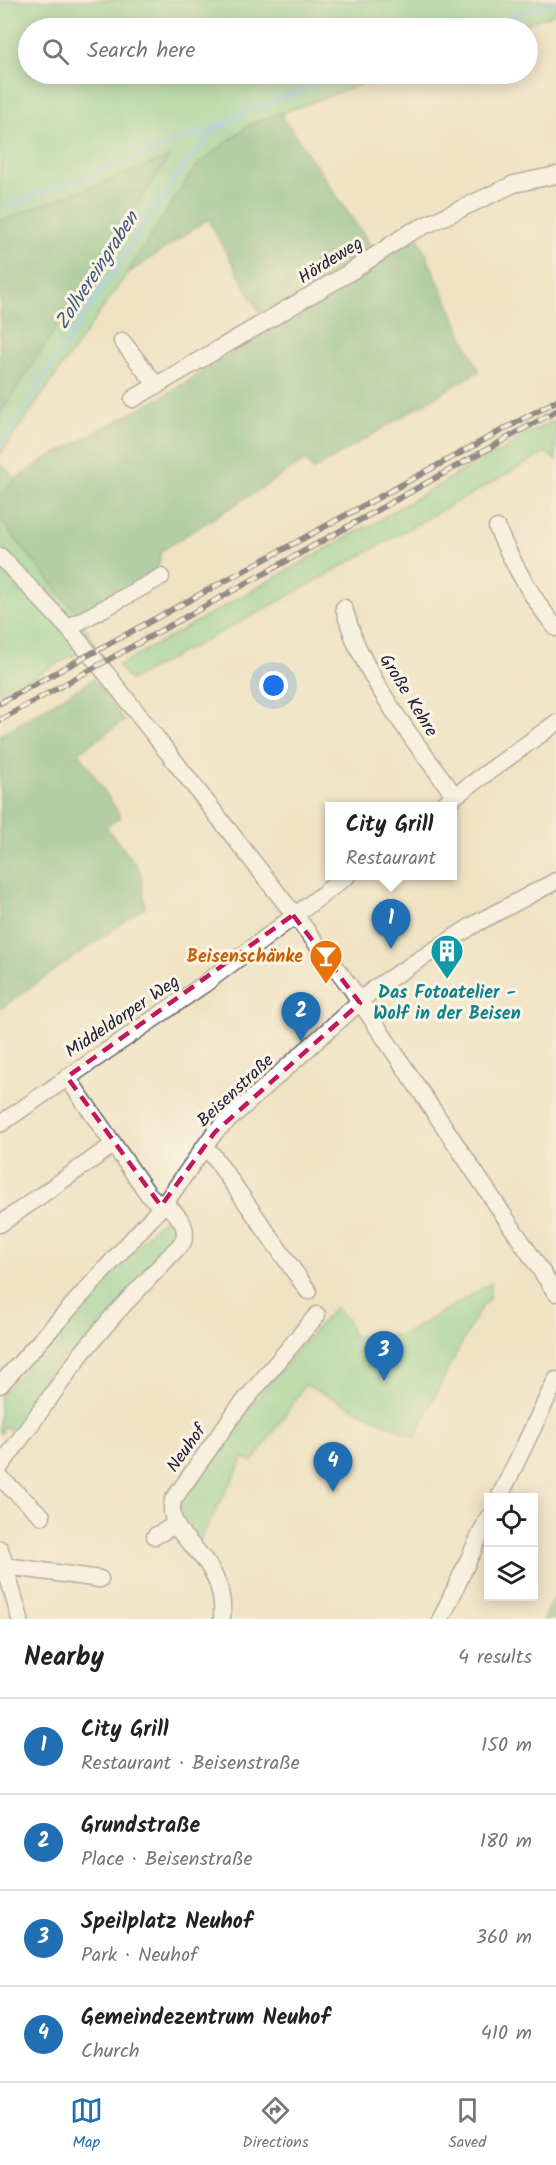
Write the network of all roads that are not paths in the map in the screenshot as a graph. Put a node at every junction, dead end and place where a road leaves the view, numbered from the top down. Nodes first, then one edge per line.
1 (556, 175) edge
2 (122, 341) dead end
3 (157, 386) junction
4 (133, 399) dead end
5 (497, 528) dead end
6 (0, 556) edge
7 (161, 577) dead end
8 (344, 608) dead end
9 (68, 628) junction
10 (556, 628) edge
11 (556, 723) edge
12 (455, 796) junction
13 (447, 802) edge
14 (340, 880) edge
15 (556, 881) edge
16 (292, 915) junction
17 (360, 1003) junction
18 (67, 1077) junction
19 (0, 1124) edge
20 (113, 1146) junction
21 (202, 1149) junction
22 (163, 1205) junction
23 (0, 1224) edge
24 (308, 1291) dead end
25 (556, 1293) edge
26 (317, 1315) dead end
27 (556, 1380) edge
28 (0, 1384) edge
29 (1, 1469) edge
30 (501, 1493) edge
31 (42, 1516) dead end
32 (175, 1525) junction
33 (484, 1529) edge
34 (155, 1536) dead end
35 (0, 1548) edge
36 (6, 1566) junction
37 (100, 1579) dead end
38 (20, 1619) edge
39 (222, 1619) edge
40 (441, 1619) edge

1 - 3 street, Hördeweg
2 - 3 street
3 - 4 street, Hördeweg
5 - 10 street
6 - 9 street
7 - 9 street
8 - 12 street, Große Kehre
9 - 16 street
11 - 12 street
12 - 13 street
14 - 16 street, Middeldorper Weg
15 - 17 street, Beisenstraße
16 - 17 street
16 - 18 street, Middeldorper Weg
17 - 21 street, Beisenstraße
17 - 25 street
18 - 19 street, Middeldorper Weg
18 - 20 street
20 - 22 street
20 - 23 street
21 - 22 street, Beisenstraße
21 - 24 street
22 - 28 street, Beisenstraße
22 - 29 street
26 - 32 street, Neuhof
27 - 30 street
29 - 31 street
32 - 34 street
32 - 39 street
33 - 40 street
35 - 36 street
36 - 37 street
36 - 38 street

